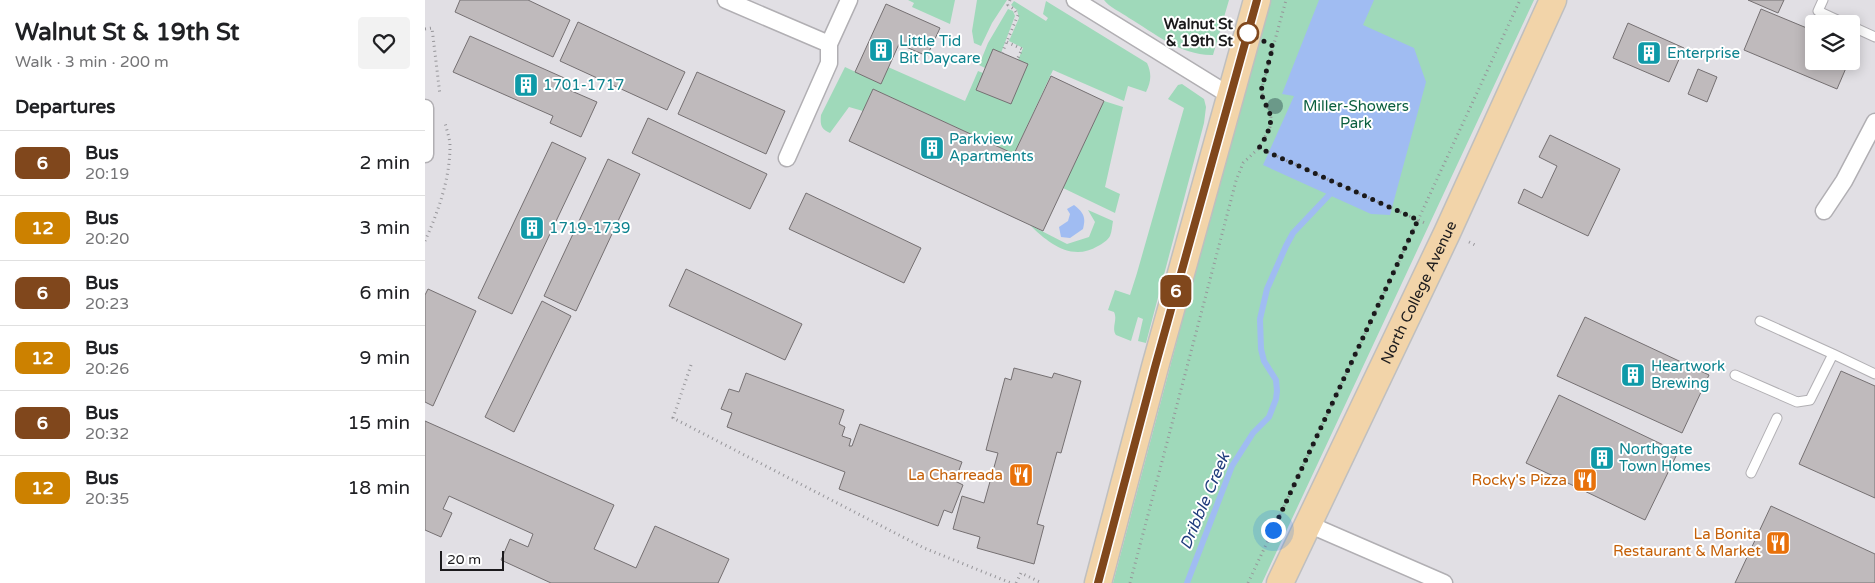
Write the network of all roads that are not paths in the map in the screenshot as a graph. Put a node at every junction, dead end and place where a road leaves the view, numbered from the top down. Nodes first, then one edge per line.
1 (726, 0) edge
2 (849, 0) edge
3 (1075, 0) edge
4 (1257, 0) edge
5 (1553, 0) edge
6 (1823, 0) edge
7 (1827, 15) edge
8 (1860, 30) edge
9 (1875, 37) edge
10 (829, 44) junction
11 (1229, 95) junction
12 (425, 108) edge
13 (1875, 122) edge
14 (425, 154) edge
15 (787, 158) dead end
16 (1824, 211) dead end
17 (1761, 321) dead end
18 (1833, 354) junction
19 (1875, 374) edge
20 (1735, 375) dead end
21 (1777, 418) dead end
22 (1751, 474) dead end
23 (1308, 524) junction
24 (1098, 583) edge
25 (1280, 583) edge
26 (1444, 583) edge

1 - 10 street
2 - 10 street
3 - 11 street
4 - 11 main road
5 - 23 main road, North College Avenue
6 - 7 lane
8 - 9 lane
10 - 15 street
11 - 24 main road
12 - 14 street
13 - 16 street
17 - 18 lane
18 - 19 lane
18 - 20 lane
21 - 22 lane
23 - 25 main road, North College Avenue
23 - 26 street

